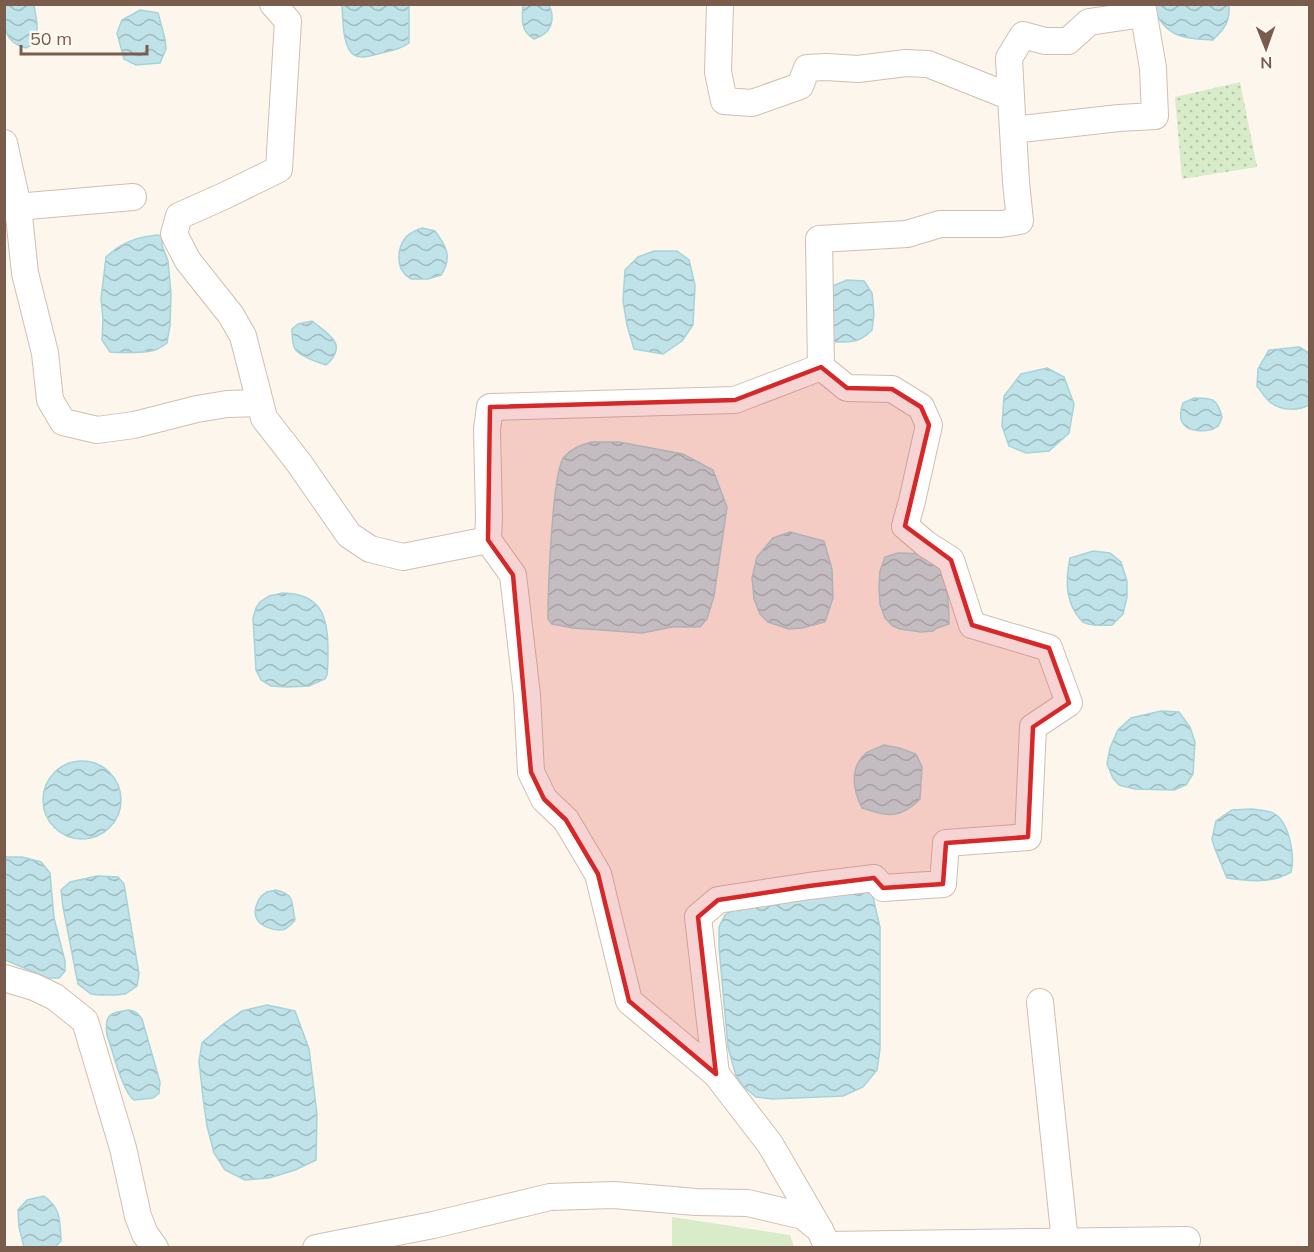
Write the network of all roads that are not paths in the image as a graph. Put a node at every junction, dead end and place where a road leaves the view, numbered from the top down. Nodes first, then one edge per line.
1 (273, 4) edge
2 (720, 4) edge
3 (1142, 9) edge
4 (1011, 97) junction
5 (1012, 130) junction
6 (4, 143) edge
7 (134, 197) dead end
8 (11, 207) edge
9 (821, 367) junction
10 (260, 403) junction
11 (488, 540) junction
12 (4, 978) edge
13 (1040, 1002) dead end
14 (716, 1074) junction
15 (1187, 1240) dead end
16 (825, 1241) edge
17 (1065, 1242) junction
18 (155, 1248) edge
19 (316, 1248) edge

1 - 10 street
2 - 4 street
3 - 4 street
3 - 5 street
4 - 5 street
5 - 9 street
6 - 8 street
7 - 8 street
8 - 10 street
9 - 11 street
9 - 14 street
10 - 11 street
11 - 14 street
12 - 18 street
13 - 17 street
14 - 16 street
15 - 17 street
16 - 17 street
16 - 19 street

